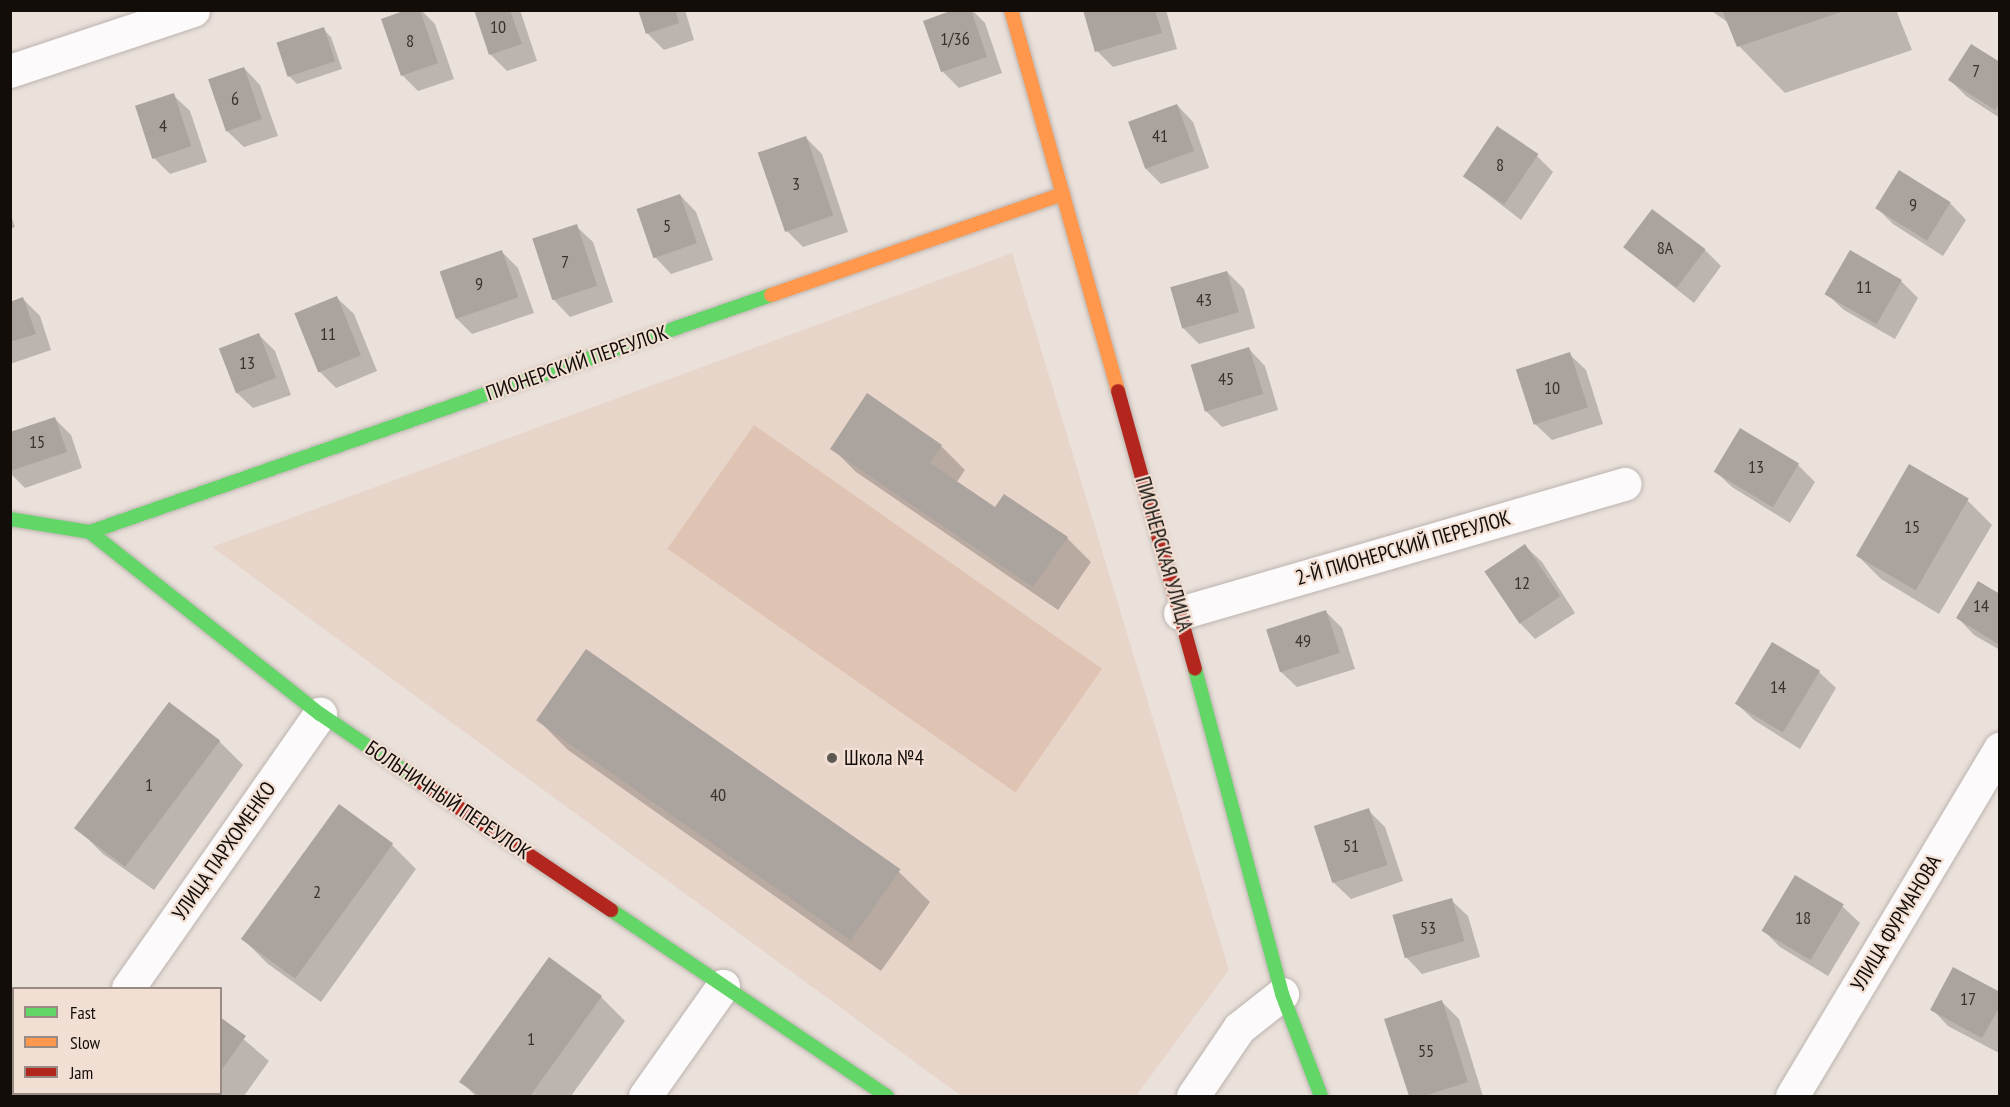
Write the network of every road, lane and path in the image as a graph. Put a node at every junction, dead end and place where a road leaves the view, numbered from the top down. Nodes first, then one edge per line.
1 (193, 10) edge
2 (1011, 10) edge
3 (10, 71) edge
4 (1063, 195) junction
5 (1625, 484) dead end
6 (10, 519) edge
7 (90, 532) junction
8 (1180, 613) junction
9 (320, 714) junction
10 (2000, 749) edge
11 (723, 986) junction
12 (129, 987) edge
13 (1282, 994) junction
14 (645, 1096) edge
15 (886, 1096) edge
16 (1193, 1096) edge
17 (1321, 1096) edge
18 (1792, 1096) edge

1 - 3 street
2 - 4 street, ПИОНЕРСКАЯ УЛИЦА
4 - 7 street, ПИОНЕРСКИЙ ПЕРЕУЛОК
4 - 8 street, ПИОНЕРСКАЯ УЛИЦА
5 - 8 street, 2-Й ПИОНЕРСКИЙ ПЕРЕУЛОК
6 - 7 street, БОЛЬНИЧНЫЙ ПЕРЕУЛОК
7 - 9 street, БОЛЬНИЧНЫЙ ПЕРЕУЛОК
8 - 13 street, ПИОНЕРСКАЯ УЛИЦА
9 - 11 street, БОЛЬНИЧНЫЙ ПЕРЕУЛОК
9 - 12 street, УЛИЦА ПАРХОМЕНКО
10 - 18 street, УЛИЦА ФУРМАНОВА
11 - 14 street
11 - 15 street, БОЛЬНИЧНЫЙ ПЕРЕУЛОК
13 - 16 street
13 - 17 street, ПИОНЕРСКАЯ УЛИЦА

